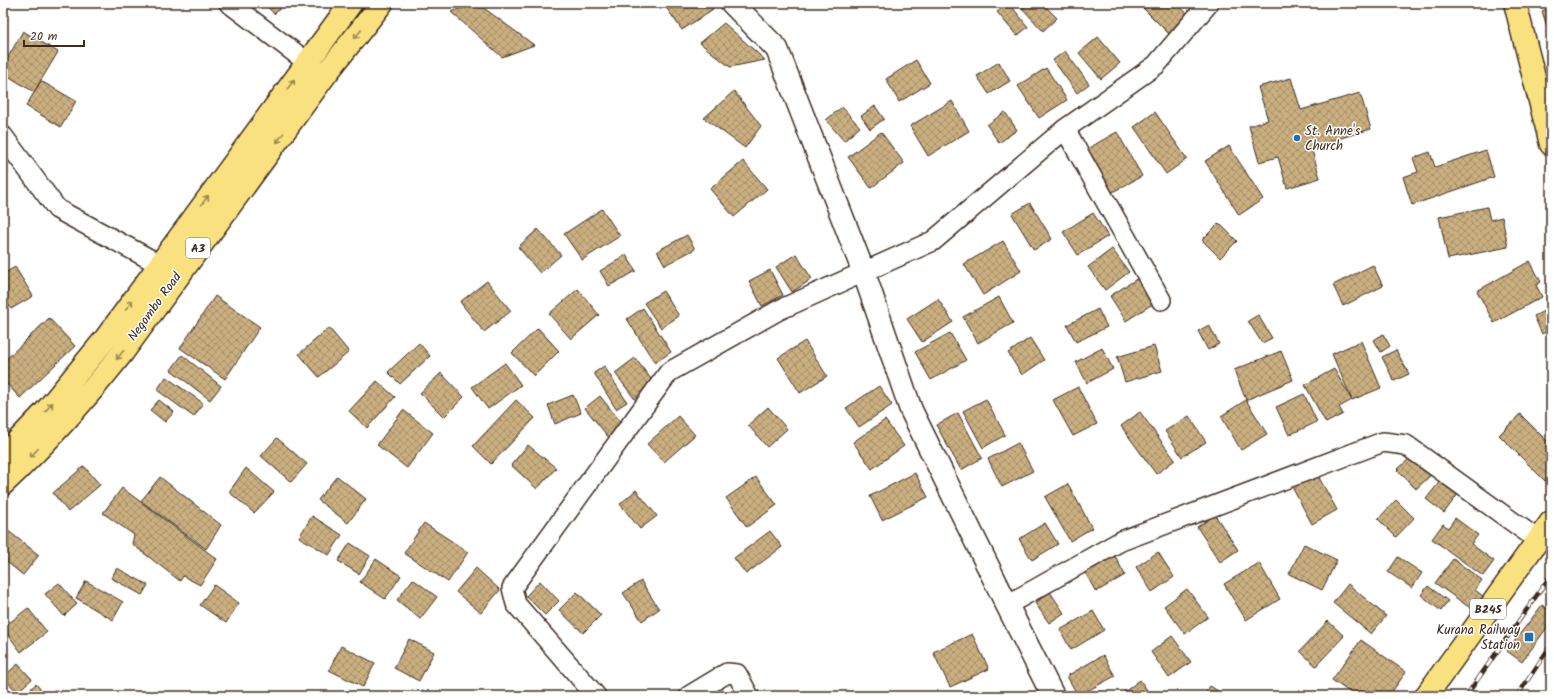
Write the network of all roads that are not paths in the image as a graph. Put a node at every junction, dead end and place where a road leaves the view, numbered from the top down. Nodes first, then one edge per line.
1 (229, 3) edge
2 (351, 3) edge
3 (382, 3) edge
4 (732, 3) edge
5 (1209, 3) edge
6 (1515, 3) edge
7 (307, 62) junction
8 (1066, 129) junction
9 (3, 136) edge
10 (1551, 144) edge
11 (159, 264) junction
12 (864, 273) junction
13 (1162, 300) dead end
14 (3, 456) edge
15 (3, 484) edge
16 (1551, 522) edge
17 (1538, 540) junction
18 (1006, 605) junction
19 (596, 696) edge
20 (688, 696) edge
21 (749, 696) edge
22 (1053, 696) edge
23 (1426, 696) edge

1 - 7 street
2 - 7 main road, Negombo Road / A3
3 -> 15 main road, Negombo Road / A3
4 - 12 street
5 - 8 street
6 - 10 main road
11 -> 7 main road, Negombo Road / A3
8 - 12 street
8 - 13 street
9 - 11 street
14 -> 11 main road, Negombo Road / A3
12 - 18 street
12 - 19 street
16 - 17 main road, B245
17 - 18 street
17 - 23 main road, B245
18 - 22 street
20 - 21 street

